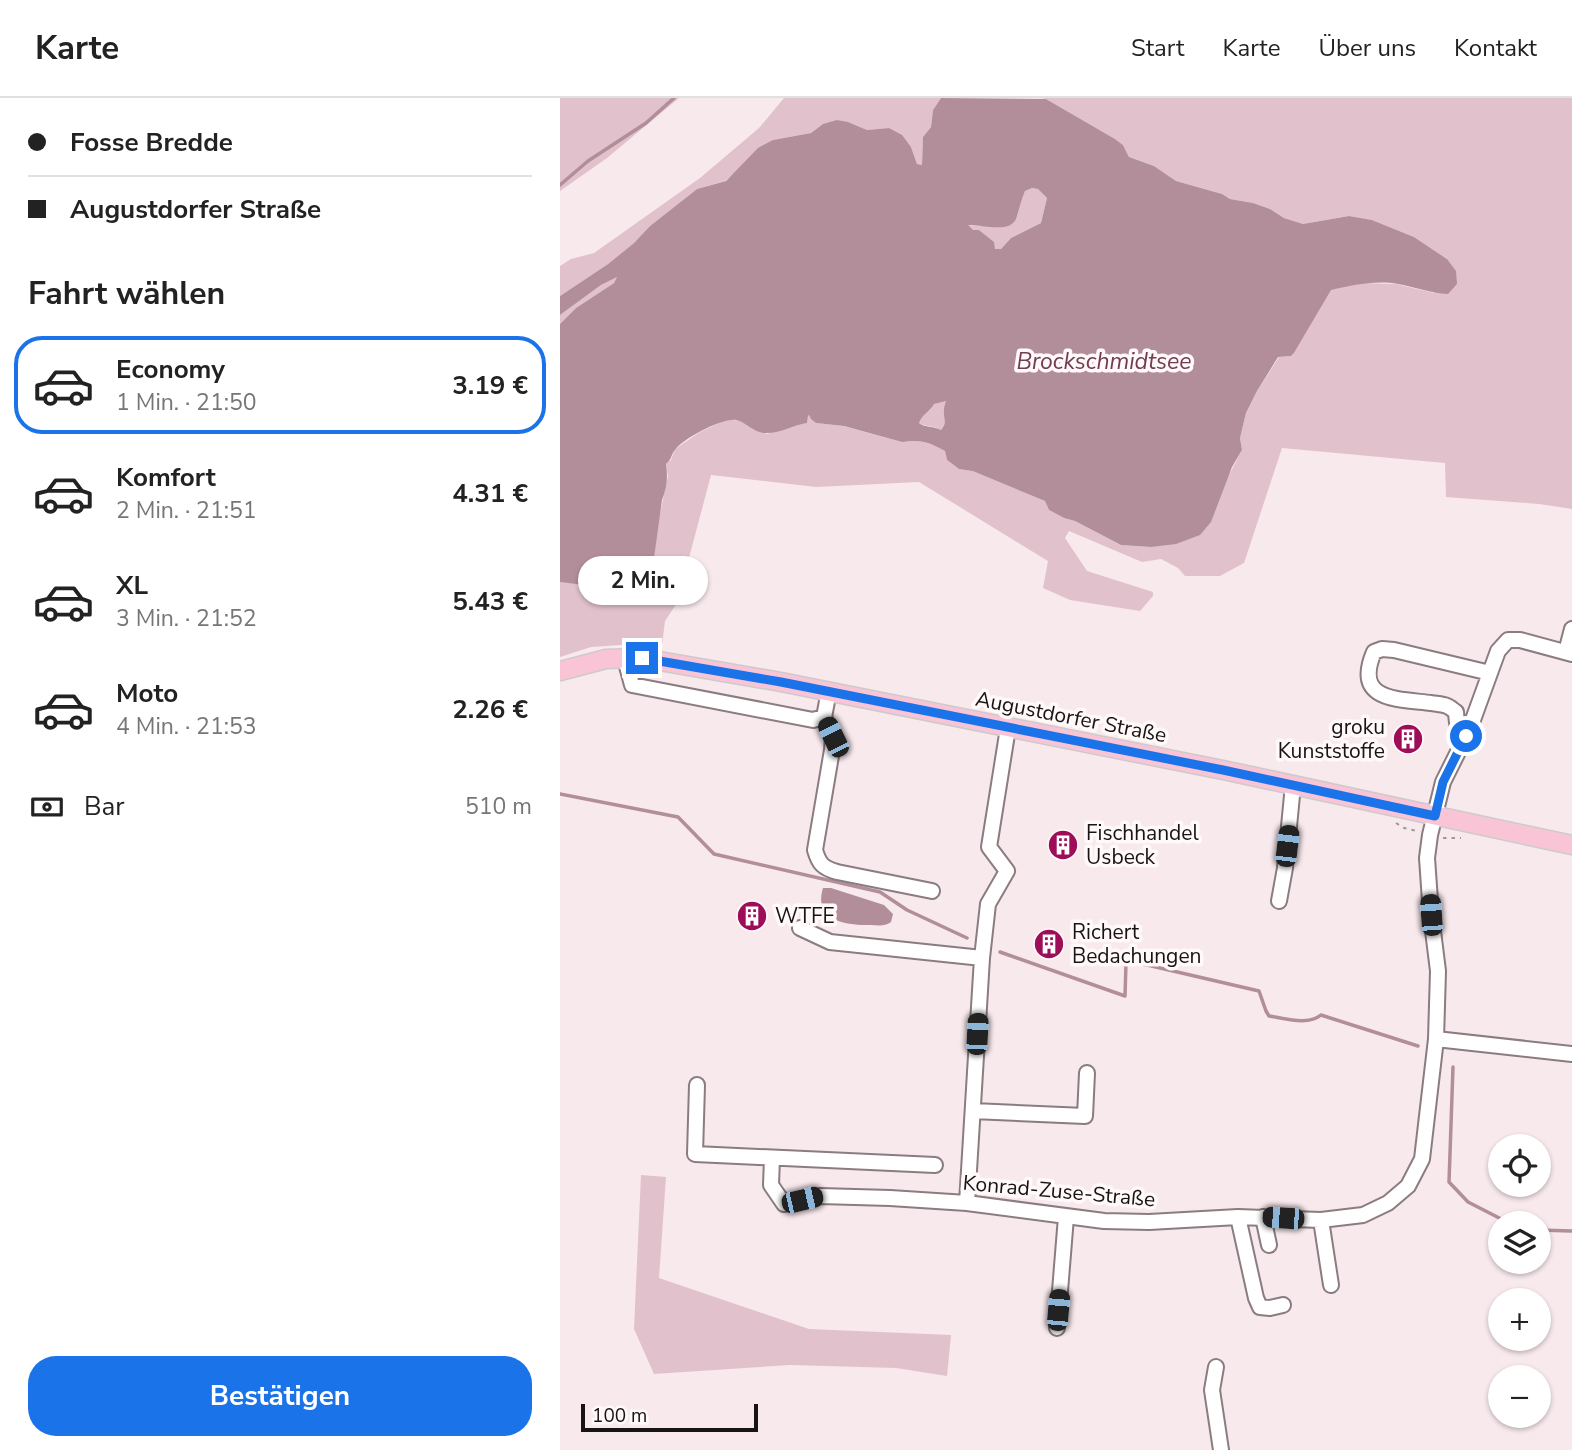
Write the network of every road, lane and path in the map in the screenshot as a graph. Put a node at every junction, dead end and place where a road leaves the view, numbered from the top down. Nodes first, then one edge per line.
1 (1572, 629) edge
2 (1569, 653) edge
3 (625, 659) junction
4 (560, 671) edge
5 (1490, 673) junction
6 (829, 691) junction
7 (824, 717) junction
8 (1008, 728) junction
9 (1466, 736) junction
10 (1293, 785) junction
11 (1435, 816) junction
12 (1572, 845) edge
13 (932, 891) dead end
14 (1279, 901) dead end
15 (800, 928) dead end
16 (982, 958) junction
17 (1436, 1039) junction
18 (1572, 1054) edge
19 (1087, 1073) dead end
20 (697, 1085) dead end
21 (973, 1111) junction
22 (772, 1158) junction
23 (935, 1165) dead end
24 (967, 1203) junction
25 (1066, 1217) junction
26 (1238, 1217) junction
27 (1264, 1217) junction
28 (1321, 1220) junction
29 (1269, 1245) dead end
30 (1331, 1284) dead end
31 (1283, 1305) dead end
32 (1057, 1328) dead end
33 (1216, 1367) dead end
34 (1221, 1450) edge

1 - 2 street
2 - 5 street, Konrad-Zuse-Straße
3 - 4 main road, Augustdorfer Straße
3 - 6 main road, Augustdorfer Straße
3 - 7 street
5 - 9 street, Konrad-Zuse-Straße
5 - 9 street
6 - 7 street
6 - 8 main road, Augustdorfer Straße
7 - 13 street
8 - 10 main road, Augustdorfer Straße
8 - 16 street
9 - 11 street, Konrad-Zuse-Straße
10 - 11 main road, Augustdorfer Straße
10 - 14 street
11 - 12 main road, Augustdorfer Straße
11 - 17 street, Konrad-Zuse-Straße
15 - 16 street
16 - 21 street
17 - 18 street
17 - 28 street, Konrad-Zuse-Straße
19 - 21 street
20 - 22 street
21 - 24 street
22 - 23 street
22 - 24 street, Konrad-Zuse-Straße
24 - 25 street, Konrad-Zuse-Straße
25 - 26 street, Konrad-Zuse-Straße
25 - 32 street
26 - 27 street, Konrad-Zuse-Straße
26 - 31 street
27 - 28 street, Konrad-Zuse-Straße
27 - 29 street
28 - 30 street
33 - 34 street

